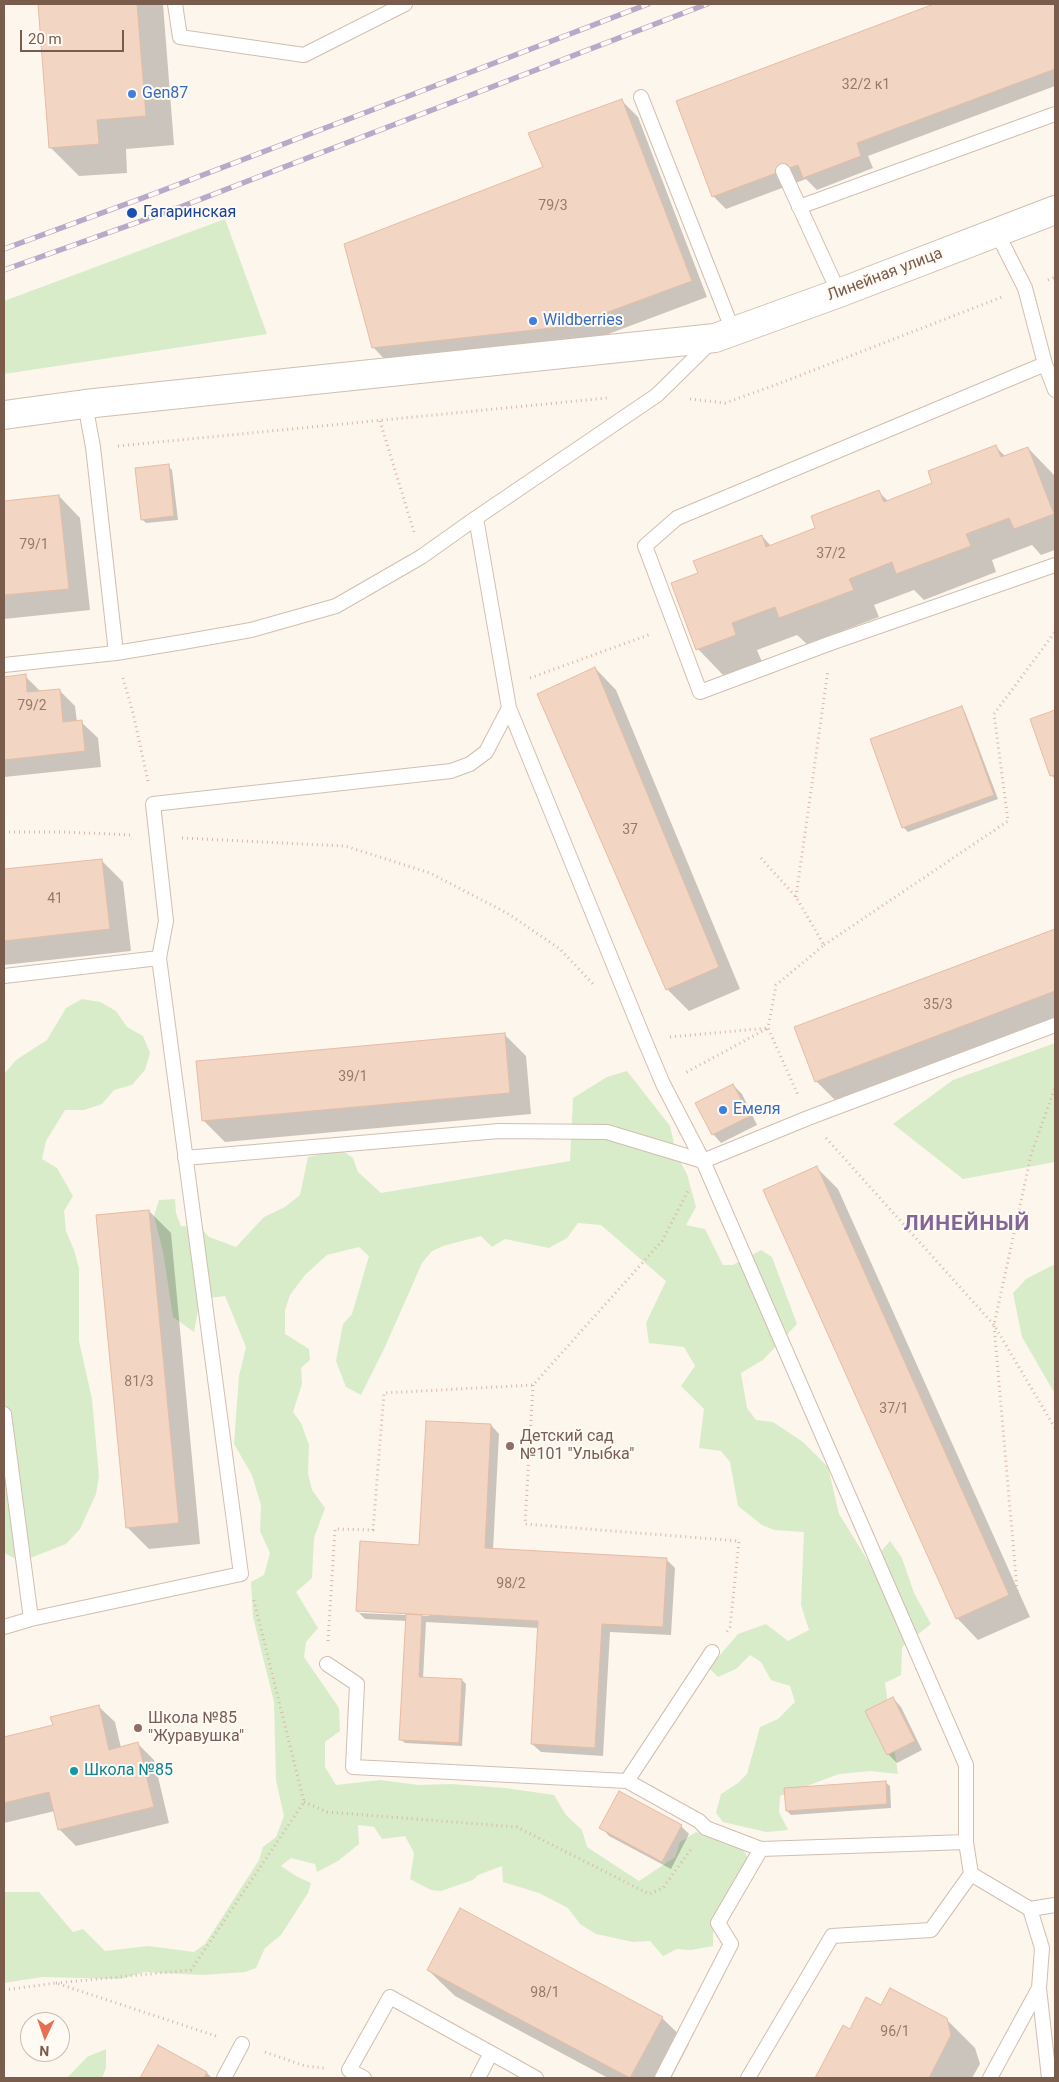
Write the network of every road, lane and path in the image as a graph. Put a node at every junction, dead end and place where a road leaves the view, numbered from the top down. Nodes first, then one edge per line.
1 (175, 4) edge
2 (405, 4) edge
3 (641, 97) dead end
4 (1055, 114) edge
5 (783, 171) dead end
6 (799, 207) junction
7 (1055, 210) edge
8 (996, 231) junction
9 (1055, 277) edge
10 (1025, 288) junction
11 (839, 293) junction
12 (724, 334) junction
13 (1045, 364) junction
14 (1055, 390) edge
15 (657, 395) junction
16 (86, 404) junction
17 (4, 415) edge
18 (380, 421) junction
19 (93, 447) junction
20 (476, 518) junction
21 (422, 557) junction
22 (1055, 565) edge
23 (1055, 632) edge
24 (649, 635) dead end
25 (831, 643) junction
26 (116, 653) junction
27 (4, 665) edge
28 (506, 687) junction
29 (509, 708) junction
30 (153, 804) junction
31 (4, 832) edge
32 (156, 837) junction
33 (761, 858) dead end
34 (796, 897) junction
35 (824, 945) junction
36 (159, 958) junction
37 (4, 976) edge
38 (599, 990) dead end
39 (1055, 1025) edge
40 (768, 1028) junction
41 (644, 1039) junction
42 (663, 1084) junction
43 (1055, 1087) edge
44 (808, 1118) junction
45 (185, 1158) junction
46 (703, 1161) junction
47 (994, 1325) junction
48 (533, 1386) junction
49 (4, 1414) edge
50 (1055, 1428) edge
51 (241, 1574) junction
52 (1018, 1601) dead end
53 (30, 1619) junction
54 (4, 1627) edge
55 (712, 1652) joint
56 (327, 1664) joint
57 (628, 1781) junction
58 (304, 1802) junction
59 (966, 1842) junction
60 (762, 1849) junction
61 (678, 1868) dead end
62 (971, 1874) junction
63 (1055, 1905) edge
64 (1030, 1910) junction
65 (56, 1984) junction
66 (1039, 1988) junction
67 (4, 1990) edge
68 (242, 2044) junction
69 (491, 2053) junction
70 (305, 2066) dead end
71 (224, 2078) edge
72 (364, 2078) edge
73 (478, 2078) edge
74 (536, 2078) edge
75 (662, 2078) edge
76 (748, 2078) edge
77 (990, 2078) edge
78 (1049, 2078) edge

1 - 2 lane
3 - 12 lane
4 - 6 lane
5 - 6 lane
6 - 11 lane
7 - 8 street, Линейная улица
8 - 10 lane
8 - 11 street, Линейная улица
9 - 10 path
10 - 13 lane
10 - 15 path
11 - 12 street, Линейная улица
12 - 15 lane
12 - 16 street, Линейная улица
13 - 14 lane
13 - 25 lane
15 - 18 path
15 - 20 lane
16 - 17 street, Линейная улица
16 - 19 lane
18 - 19 path
18 - 21 path
19 - 26 lane
20 - 21 lane
20 - 28 lane
21 - 26 lane
22 - 25 lane
23 - 35 path
24 - 28 path
25 - 34 path
26 - 27 lane
26 - 30 path
28 - 29 lane
29 - 30 lane
29 - 41 lane
30 - 32 lane
31 - 32 path
32 - 36 lane
32 - 38 path
33 - 34 path
34 - 35 path
35 - 40 path
36 - 37 lane
36 - 45 lane
39 - 44 lane
40 - 41 path
40 - 42 path
40 - 44 path
41 - 42 lane
42 - 46 lane
43 - 47 path
44 - 46 lane
44 - 47 path
45 - 46 lane
45 - 51 lane
46 - 48 path
46 - 59 lane
47 - 50 path
47 - 52 path
48 - 55 path
48 - 56 path
49 - 53 lane
51 - 53 lane
51 - 58 path
53 - 54 lane
55 - 57 lane
56 - 57 lane
57 - 60 lane
58 - 61 path
58 - 65 path
59 - 60 lane
59 - 62 lane
60 - 75 lane
62 - 64 lane
62 - 76 lane
63 - 64 lane
64 - 66 lane
65 - 67 path
65 - 68 path
66 - 77 lane
66 - 78 lane
68 - 70 path
68 - 71 lane
69 - 72 lane
69 - 73 lane
69 - 74 lane

